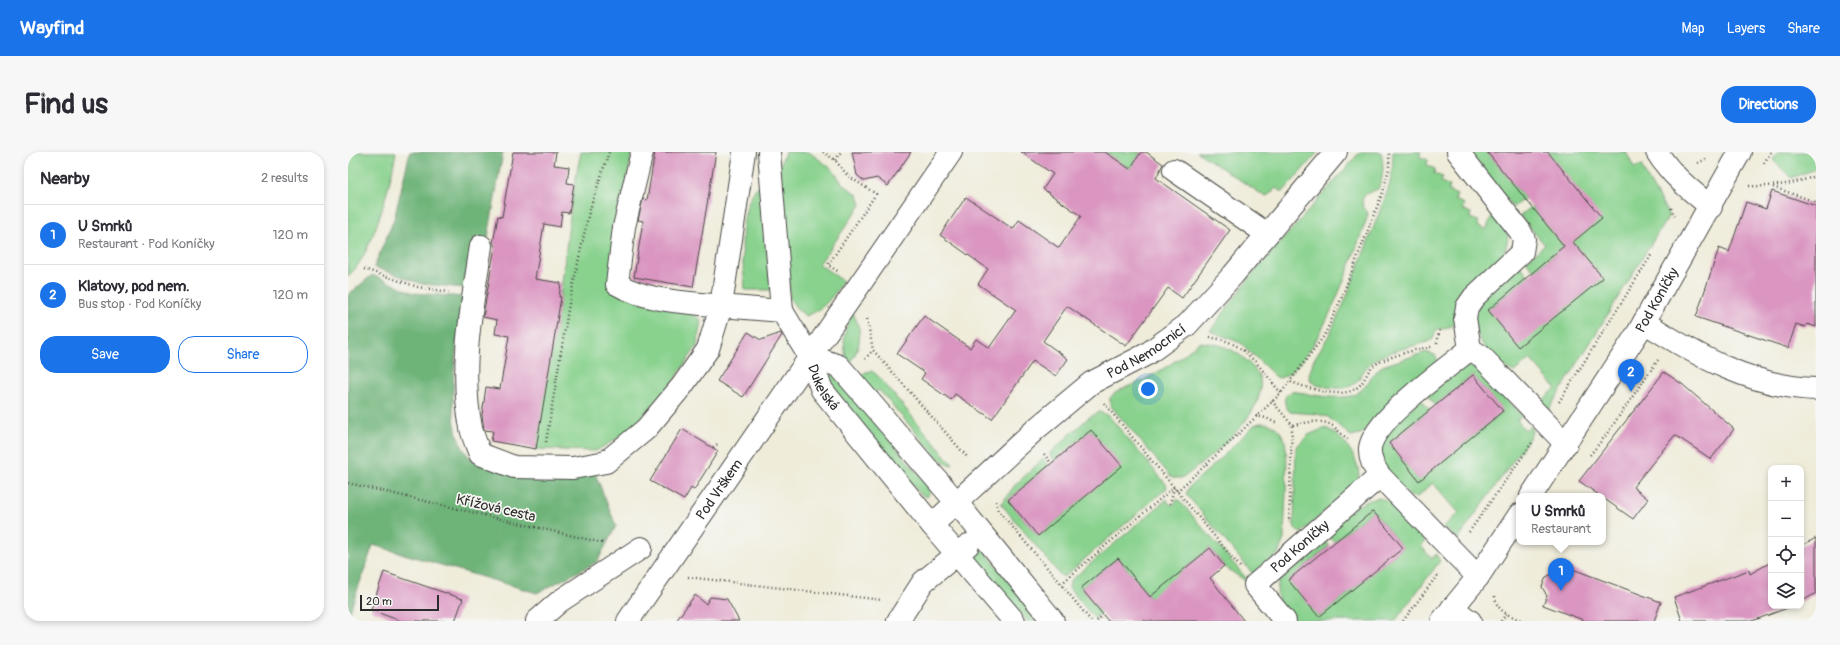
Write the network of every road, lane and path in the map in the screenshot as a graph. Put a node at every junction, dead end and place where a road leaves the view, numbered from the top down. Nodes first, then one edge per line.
1 (609, 152) edge
2 (642, 152) edge
3 (744, 152) edge
4 (769, 152) edge
5 (823, 152) edge
6 (841, 152) edge
7 (951, 152) edge
8 (1336, 152) edge
9 (1388, 152) edge
10 (1458, 152) edge
11 (1657, 152) edge
12 (1740, 152) edge
13 (835, 160) junction
14 (1174, 170) dead end
15 (1816, 176) edge
16 (1749, 186) dead end
17 (1773, 187) junction
18 (1816, 202) edge
19 (1711, 207) junction
20 (1266, 234) junction
21 (481, 246) dead end
22 (364, 269) dead end
23 (858, 286) junction
24 (474, 296) junction
25 (722, 306) junction
26 (782, 311) junction
27 (1644, 322) junction
28 (1187, 325) junction
29 (1440, 329) dead end
30 (1470, 349) junction
31 (874, 350) dead end
32 (809, 356) junction
33 (1291, 382) junction
34 (1091, 383) junction
35 (1816, 389) edge
36 (1281, 393) junction
37 (1272, 401) junction
38 (1256, 416) junction
39 (1278, 424) dead end
40 (1292, 425) junction
41 (721, 441) dead end
42 (1566, 444) junction
43 (713, 447) dead end
44 (1370, 448) junction
45 (1041, 451) dead end
46 (1052, 463) dead end
47 (542, 467) junction
48 (985, 476) junction
49 (1380, 476) junction
50 (348, 483) edge
51 (1174, 487) junction
52 (1177, 491) junction
53 (1534, 493) edge
54 (956, 503) junction
55 (1170, 504) dead end
56 (1516, 520) edge
57 (932, 525) junction
58 (980, 534) junction
59 (641, 548) joint
60 (958, 554) junction
61 (1288, 554) junction
62 (686, 576) dead end
63 (1478, 577) junction
64 (1255, 585) junction
65 (1495, 593) dead end
66 (886, 600) dead end
67 (1506, 614) junction
68 (1447, 615) edge
69 (1103, 616) dead end
70 (1276, 618) edge
71 (537, 621) edge
72 (628, 621) edge
73 (898, 621) edge
74 (1014, 621) edge
75 (1053, 621) edge
76 (1091, 621) edge
77 (1097, 621) edge
78 (1470, 621) edge
79 (1501, 621) edge
80 (1523, 621) edge

1 - 47 path
2 - 25 street
3 - 25 street
4 - 26 street
5 - 13 path
6 - 13 path
7 - 23 street
8 - 20 street, Pod Nemocnicí
9 - 33 path
10 - 30 street
11 - 19 street
12 - 19 street, Pod Koníčky
13 - 23 path
14 - 20 street
15 - 17 path
16 - 17 path
17 - 18 path
19 - 27 street, Pod Koníčky
20 - 28 street, Pod Nemocnicí
21 - 24 street
22 - 24 path
23 - 32 street
24 - 47 street
25 - 26 street
25 - 47 street
26 - 32 street
27 - 35 street
27 - 42 street, Pod Koníčky
28 - 34 street, Pod Nemocnicí
28 - 36 path
29 - 33 path
30 - 42 street
30 - 44 street
31 - 48 path
32 - 54 street, Dukelská
32 - 57 street, Dukelská
32 - 72 street, Pod Vrškem
33 - 36 path
34 - 48 street, Pod Nemocnicí
34 - 51 path
36 - 37 path
37 - 38 path
37 - 40 path
38 - 39 path
38 - 52 path
40 - 44 path
40 - 61 path
41 - 43 path
42 - 53 street, Pod Koníčky
44 - 49 street
45 - 46 path
48 - 54 street, Pod Nemocnicí
49 - 61 street, Pod Koníčky
49 - 63 street
50 - 59 path, Křížová cesta
51 - 52 path
51 - 55 path
51 - 76 path
52 - 64 path
54 - 57 street, Pod Nemocnicí
54 - 58 street, Dukelská
56 - 63 street
57 - 60 street, Dukelská
58 - 60 street
58 - 75 street, Dukelská
59 - 71 street
60 - 73 street
60 - 74 street, Dukelská
61 - 64 street, Pod Koníčky
62 - 66 path
63 - 68 street
64 - 70 street
65 - 67 path
67 - 79 path
67 - 80 path
68 - 78 street
69 - 77 path

